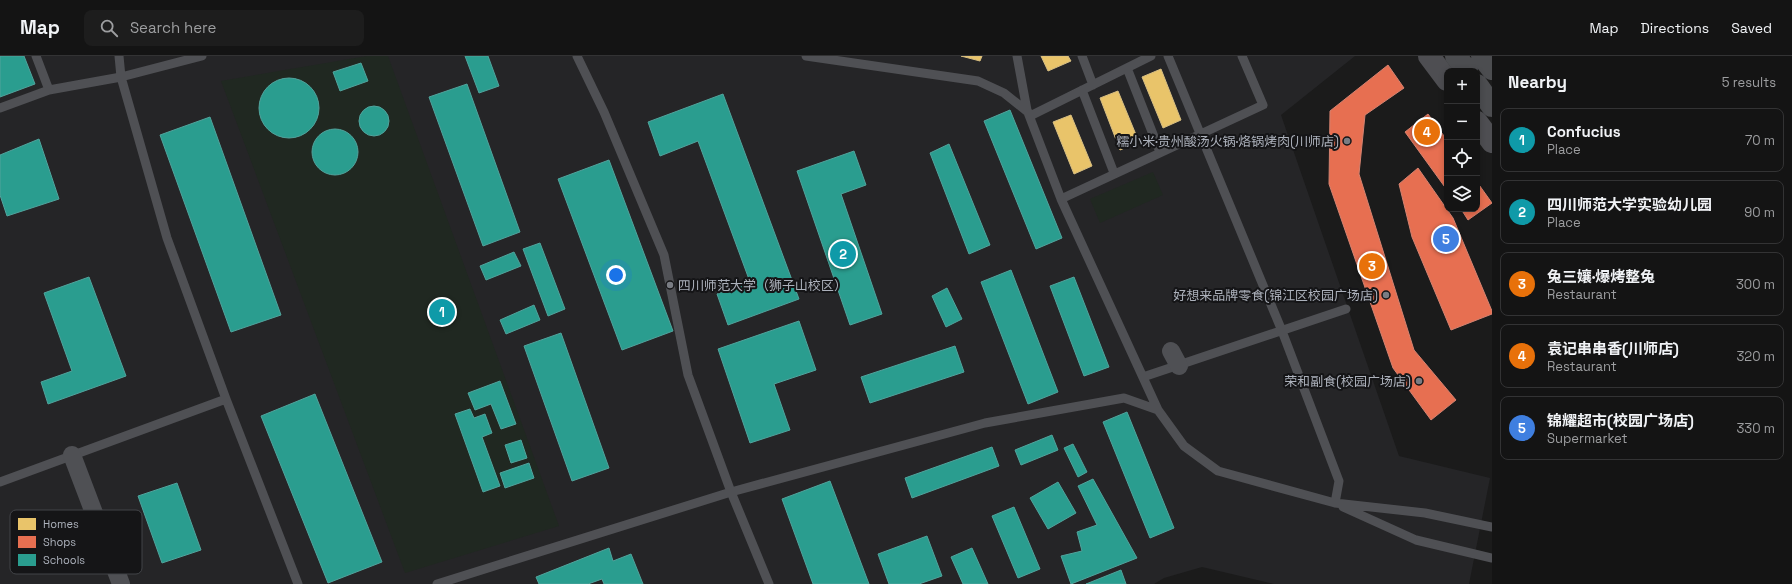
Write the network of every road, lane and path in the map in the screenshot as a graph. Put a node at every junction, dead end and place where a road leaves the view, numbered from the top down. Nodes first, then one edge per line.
1 (36, 56) edge
2 (120, 56) edge
3 (202, 56) edge
4 (577, 56) edge
5 (806, 56) edge
6 (1017, 56) edge
7 (1082, 56) edge
8 (1151, 56) edge
9 (1168, 56) edge
10 (1242, 56) edge
11 (1429, 56) edge
12 (1456, 56) edge
13 (1482, 56) edge
14 (1127, 68) junction
15 (1465, 68) edge
16 (1492, 69) edge
17 (1444, 76) edge
18 (122, 77) junction
19 (1093, 85) junction
20 (1480, 89) edge
21 (49, 90) junction
22 (1082, 90) junction
23 (1492, 106) edge
24 (0, 108) edge
25 (1029, 115) junction
26 (1200, 134) junction
27 (1160, 152) junction
28 (1114, 173) junction
29 (1061, 199) junction
30 (1346, 309) dead end
31 (1282, 331) junction
32 (1142, 377) junction
33 (226, 399) junction
34 (1158, 410) junction
35 (72, 455) junction
36 (0, 482) edge
37 (731, 492) junction
38 (1335, 503) junction
39 (93, 510) edge
40 (1492, 527) edge
41 (1492, 558) edge
42 (117, 574) edge
43 (121, 584) edge
44 (298, 584) edge
45 (437, 584) edge
46 (769, 584) edge

1 - 21 lane
2 - 18 lane
3 - 18 lane
4 - 37 lane
5 - 25 lane
6 - 25 lane
7 - 19 lane
8 - 14 lane
9 - 26 lane
10 - 26 lane
11 - 17 main road
12 - 15 main road
13 - 16 main road
14 - 19 lane
14 - 27 lane
18 - 21 lane
18 - 33 lane
19 - 22 lane
20 - 23 main road
21 - 24 lane
22 - 25 lane
22 - 28 lane
25 - 29 lane
26 - 27 lane
26 - 31 lane
27 - 28 lane
28 - 29 lane
29 - 32 lane
30 - 31 lane
31 - 32 lane
31 - 38 lane
32 - 34 lane
33 - 35 lane
33 - 44 lane
34 - 37 lane
34 - 38 lane
35 - 36 lane
35 - 39 street
37 - 45 lane
37 - 46 lane
38 - 40 lane
38 - 41 lane
42 - 43 street

